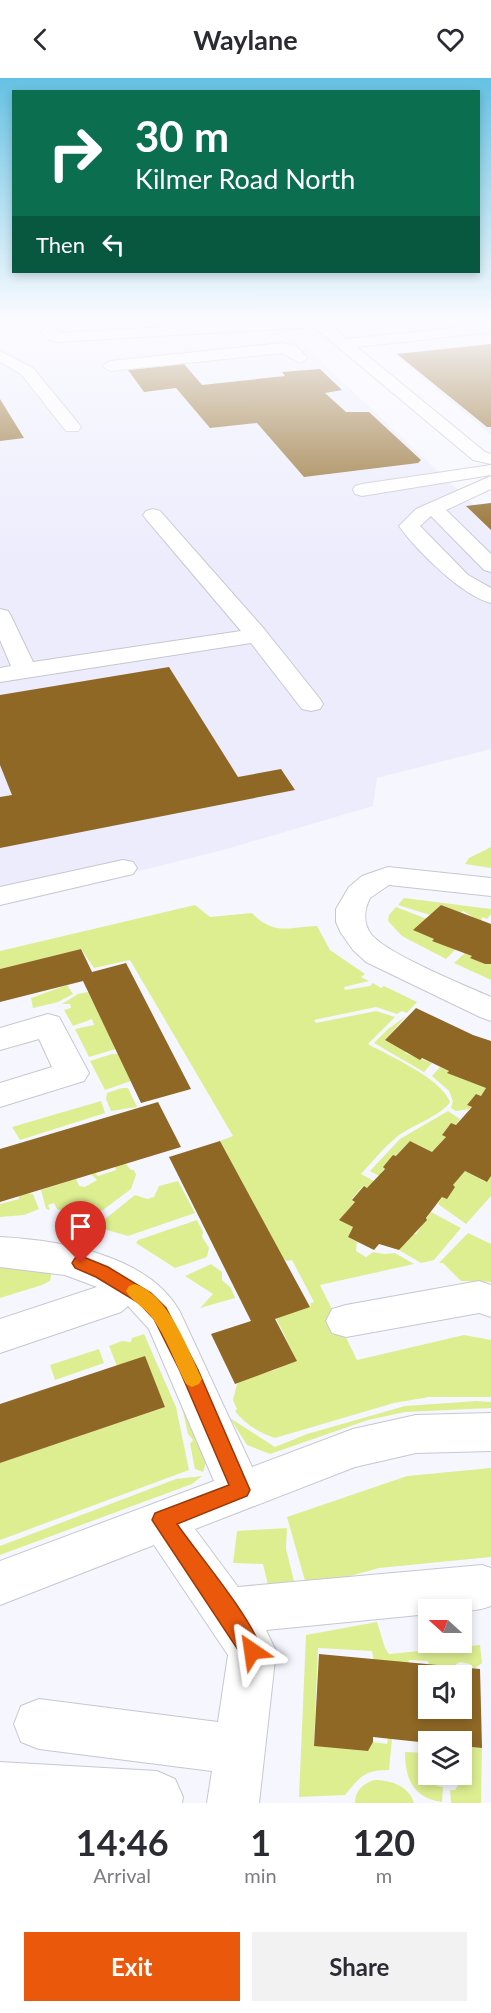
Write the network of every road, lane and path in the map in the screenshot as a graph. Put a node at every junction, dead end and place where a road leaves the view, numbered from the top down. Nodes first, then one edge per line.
1 (51, 400) edge
2 (408, 400) edge
3 (72, 427) dead end
4 (491, 459) edge
5 (491, 470) edge
6 (491, 482) edge
7 (362, 490) dead end
8 (434, 508) junction
9 (153, 515) dead end
10 (491, 566) edge
11 (491, 597) edge
12 (0, 616) edge
13 (257, 634) junction
14 (25, 670) junction
15 (0, 675) edge
16 (311, 704) dead end
17 (123, 868) dead end
18 (491, 887) edge
19 (0, 896) edge
20 (491, 1010) edge
21 (0, 1039) edge
22 (0, 1095) edge
23 (0, 1252) edge
24 (126, 1286) junction
25 (491, 1301) edge
26 (346, 1321) dead end
27 (0, 1336) edge
28 (491, 1432) edge
29 (240, 1490) junction
30 (162, 1520) junction
31 (0, 1583) edge
32 (482, 1587) dead end
33 (227, 1611) junction
34 (39, 1724) dead end
35 (241, 1750) junction
36 (0, 1788) edge
37 (156, 1803) edge
38 (233, 1803) edge

1 - 3 street
2 - 4 street
5 - 7 street
6 - 8 street
8 - 10 street
8 - 11 street
9 - 13 street
12 - 14 street
13 - 14 street
13 - 16 street
14 - 15 street
17 - 19 street
18 - 20 street
21 - 22 street
23 - 24 street
24 - 27 street
24 - 29 street
25 - 26 street
28 - 29 street
29 - 30 street
30 - 31 street
30 - 33 street
32 - 33 street
33 - 35 street
34 - 35 street
35 - 38 street
36 - 37 street

